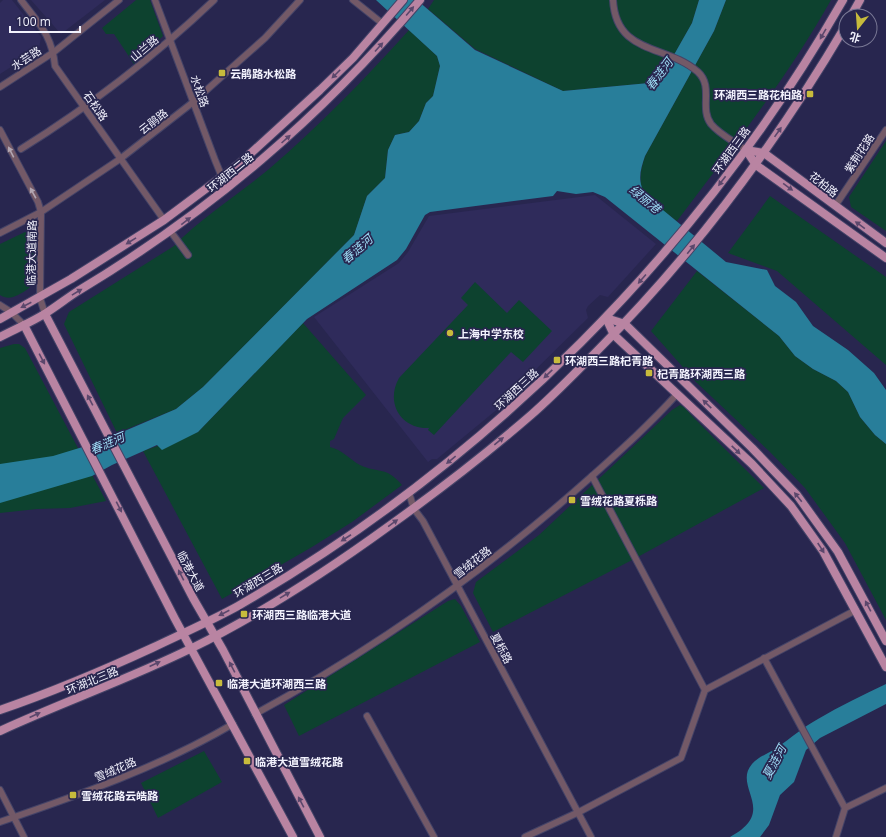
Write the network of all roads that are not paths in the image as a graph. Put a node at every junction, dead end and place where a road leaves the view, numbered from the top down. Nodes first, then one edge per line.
1 (21, 0) edge
2 (119, 0) edge
3 (155, 0) edge
4 (214, 0) edge
5 (300, 0) edge
6 (353, 0) edge
7 (404, 0) edge
8 (420, 0) edge
9 (613, 0) edge
10 (842, 0) edge
11 (383, 24) junction
12 (171, 38) junction
13 (838, 38) edge
14 (54, 52) junction
15 (0, 88) edge
16 (192, 103) junction
17 (84, 107) junction
18 (0, 130) edge
19 (886, 130) edge
20 (21, 149) dead end
21 (746, 150) junction
22 (764, 153) junction
23 (120, 158) junction
24 (756, 164) junction
25 (222, 177) junction
26 (230, 186) junction
27 (835, 206) junction
28 (41, 212) junction
29 (164, 220) junction
30 (171, 232) junction
31 (0, 233) edge
32 (886, 243) edge
33 (188, 255) dead end
34 (886, 258) edge
35 (40, 298) junction
36 (0, 305) edge
37 (11, 312) junction
38 (45, 314) junction
39 (606, 318) junction
40 (0, 319) edge
41 (625, 324) junction
42 (24, 325) junction
43 (614, 335) junction
44 (0, 337) edge
45 (677, 394) junction
46 (592, 476) junction
47 (409, 493) junction
48 (414, 509) junction
49 (458, 587) junction
50 (856, 610) junction
51 (207, 621) junction
52 (183, 633) junction
53 (215, 635) junction
54 (886, 640) edge
55 (192, 648) junction
56 (764, 658) junction
57 (886, 667) edge
58 (705, 690) junction
59 (0, 710) edge
60 (255, 714) junction
61 (367, 716) dead end
62 (233, 724) junction
63 (0, 731) edge
64 (886, 788) edge
65 (0, 790) edge
66 (845, 808) junction
67 (579, 812) junction
68 (14, 818) junction
69 (0, 822) edge
70 (24, 837) edge
71 (293, 837) edge
72 (320, 837) edge
73 (434, 837) edge
74 (525, 837) edge
75 (591, 837) edge
76 (836, 837) edge

1 - 14 street, 石松路
2 - 14 street, 水芸路
3 - 12 street, 水松路
4 - 12 street, 山兰路
5 - 16 street, 云鹃路
6 - 11 street
7 - 11 main road, 环湖西二路
26 -> 8 main road, 环湖西二路
9 - 21 street
10 -> 21 main road, 环湖西三路
11 -> 25 main road, 环湖西二路
12 - 16 street, 水松路
12 - 17 street, 山兰路
22 -> 13 main road
14 - 15 street, 水芸路
14 - 17 street, 石松路
16 - 23 street, 云鹃路
16 - 25 street, 水松路
17 - 20 street, 山兰路
17 - 23 street, 石松路
28 -> 18 street, 临港大道南路
19 - 27 street, 紫荆花路
21 - 22 main road, 花柏路
21 - 24 main road
21 -> 39 main road, 环湖西三路
22 - 24 main road
22 - 27 main road, 花柏路
23 - 28 street, 云鹃路
23 - 29 street, 石松路
24 -> 34 main road
41 -> 24 main road
25 - 26 street, 水松路
25 - 29 main road, 环湖西二路
30 -> 26 main road, 环湖西二路
32 -> 27 main road, 花柏路
28 - 31 street, 云鹃路
28 - 35 street, 临港大道南路
29 -> 35 main road, 环湖西二路
30 - 33 street
38 -> 30 main road, 环湖西二路
35 -> 37 main road, 环湖西二路
35 - 38 street, 临港大道南路
36 - 37 street
37 - 40 main road, 环湖西二路
37 - 42 street
38 - 42 main road, 环湖西二路
51 -> 38 main road, 临港大道
39 - 41 main road
39 - 43 main road
39 -> 47 main road, 环湖西三路
41 - 43 main road
54 -> 41 main road
42 - 44 main road, 环湖西二路
42 -> 52 main road
43 - 45 main road
48 -> 43 main road
45 - 46 street, 雪绒花路
45 -> 50 main road
46 - 49 street, 雪绒花路
46 - 58 street
47 - 48 street, 夏栎路
47 -> 51 main road, 环湖西三路
48 - 49 street, 夏栎路
53 -> 48 main road
49 - 60 street, 雪绒花路
49 - 67 street, 夏栎路
50 - 56 street
50 - 57 main road
51 - 52 main road, 环湖西三路
51 - 53 main road, 临港大道
52 - 55 main road
52 - 59 main road, 环湖北三路
53 - 55 main road
60 -> 53 main road, 临港大道
55 - 62 main road
63 -> 55 main road, 环湖北三路
56 - 58 street
56 - 66 street
58 - 67 street
72 -> 60 main road, 临港大道
61 - 73 street
62 - 68 street, 雪绒花路
62 - 71 main road
64 - 66 street
65 - 68 street
66 - 76 street
67 - 74 street
67 - 75 street, 夏栎路
68 - 69 street, 雪绒花路
68 - 70 street

